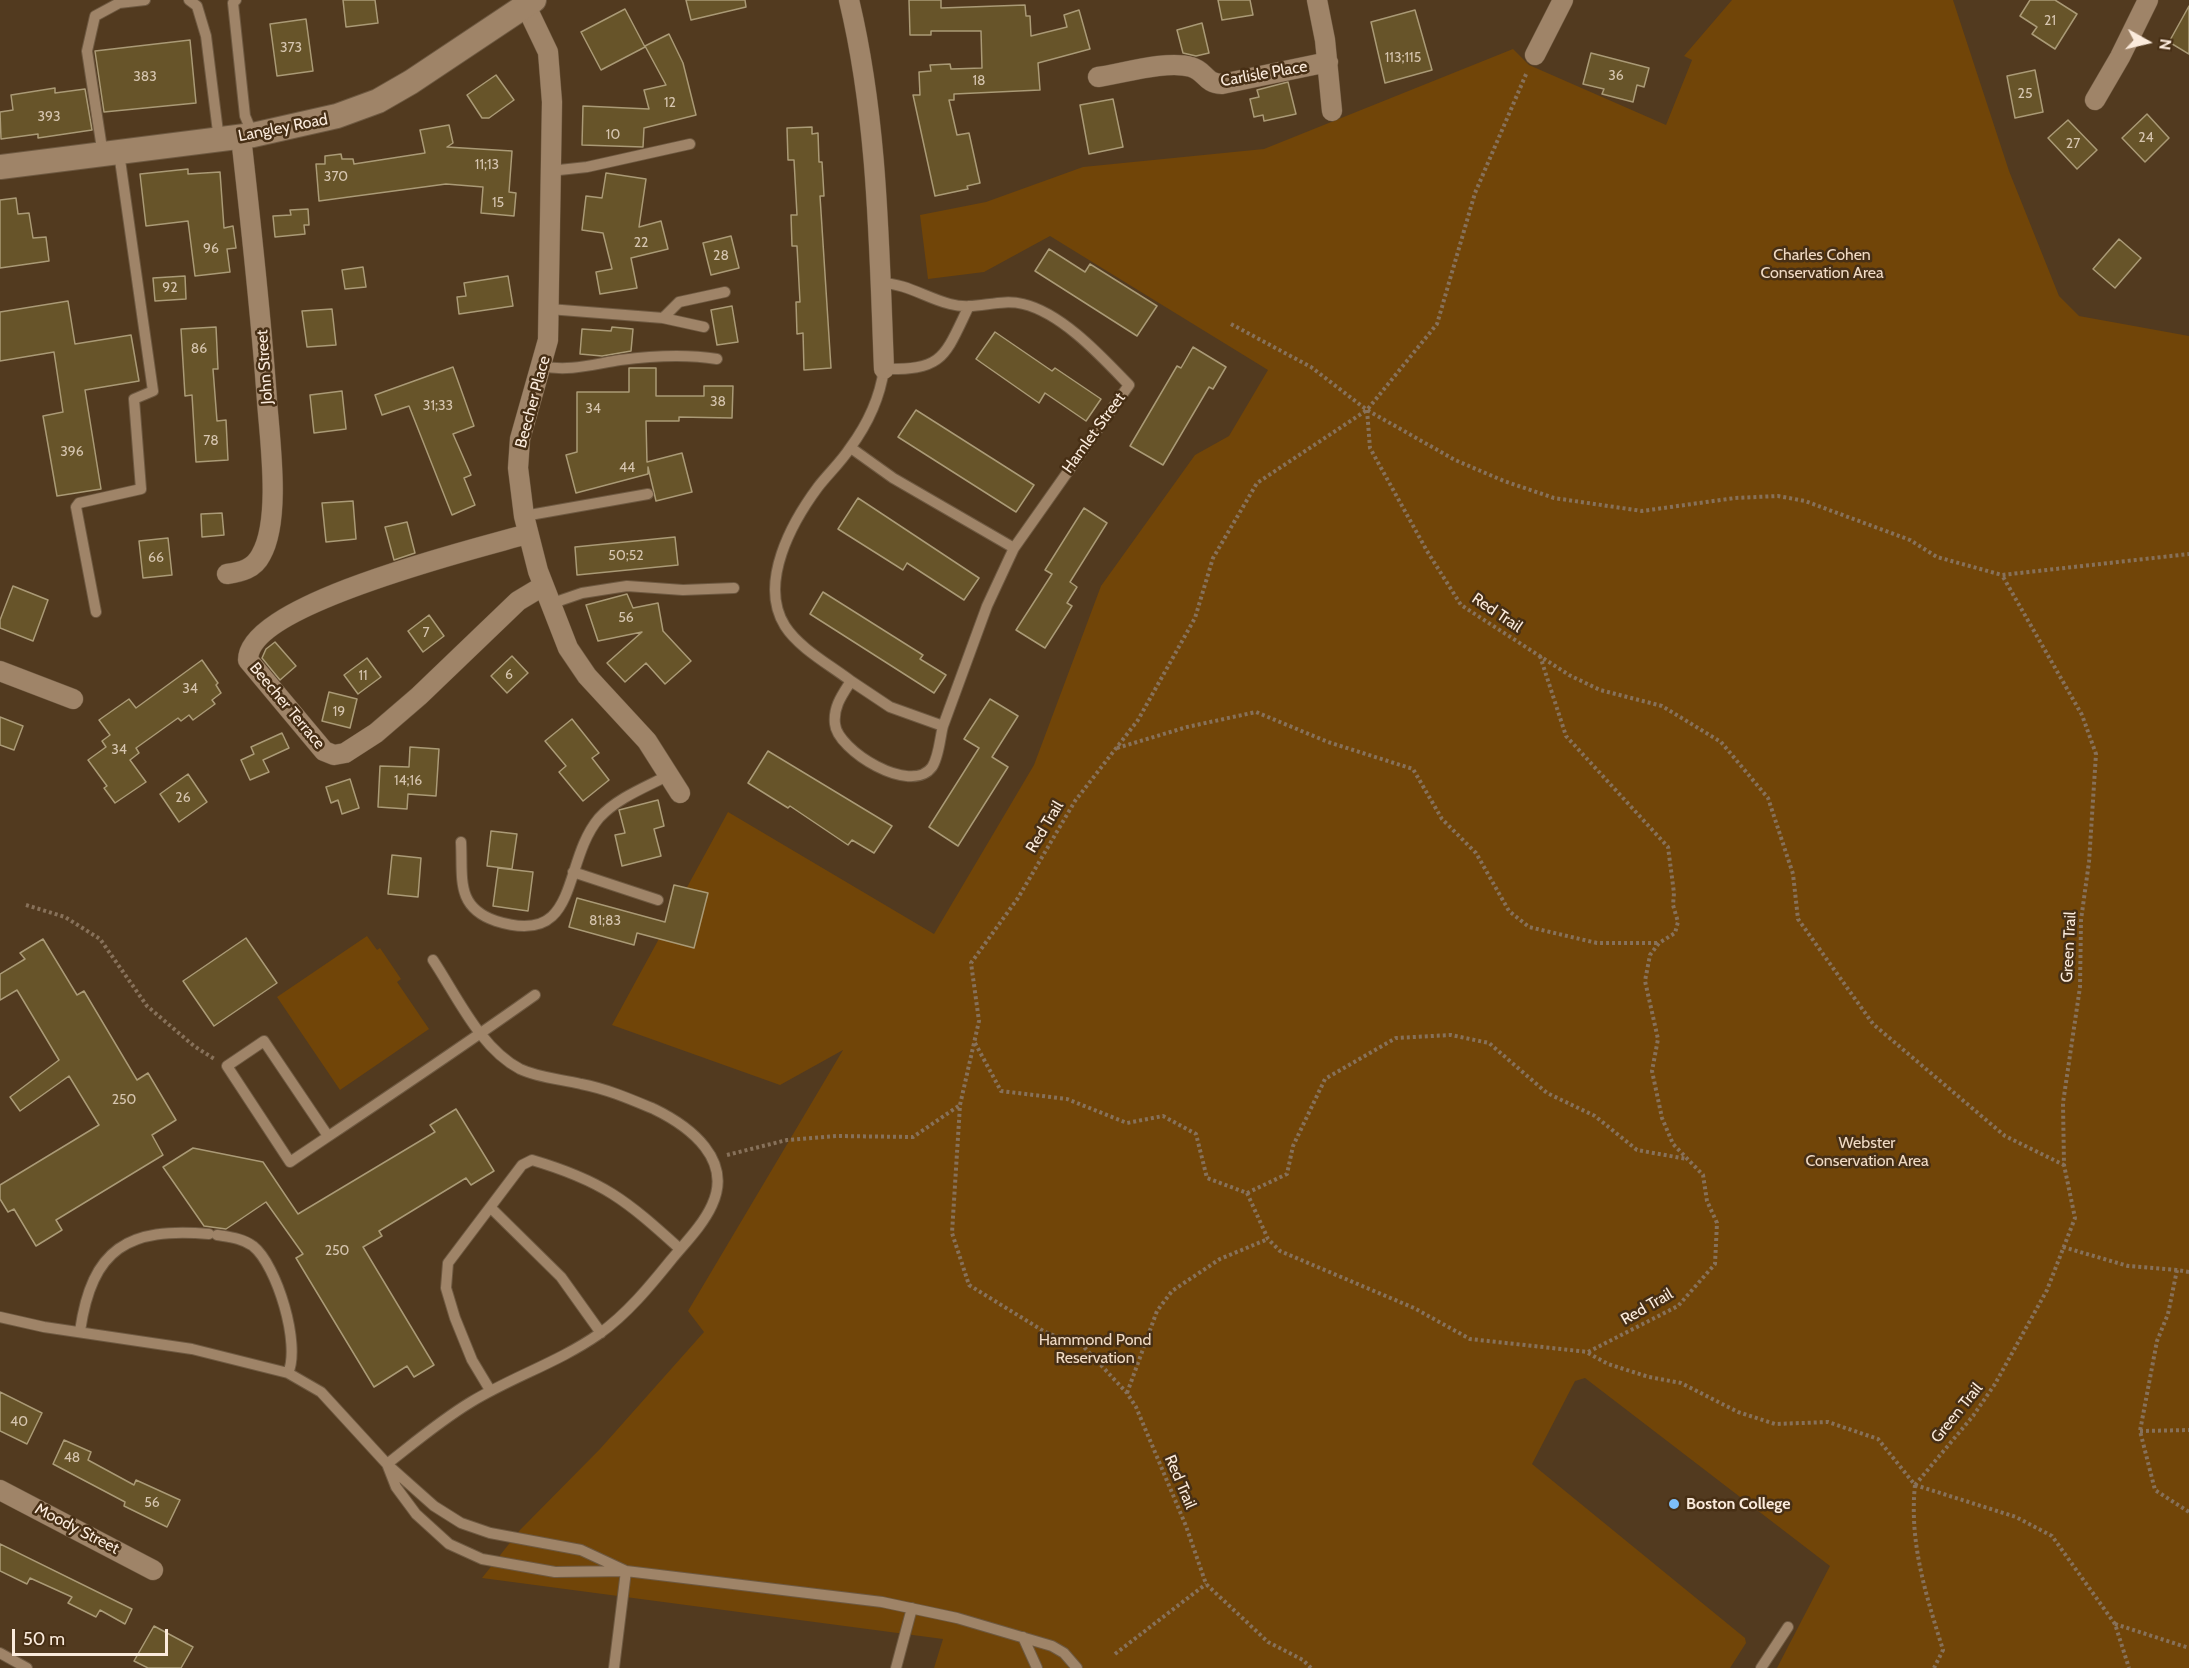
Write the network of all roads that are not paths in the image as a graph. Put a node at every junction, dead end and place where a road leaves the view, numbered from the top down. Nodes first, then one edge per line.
1 (145, 0) edge
2 (189, 0) edge
3 (236, 0) edge
4 (849, 0) edge
5 (1317, 0) edge
6 (1563, 0) edge
7 (2148, 0) edge
8 (530, 3) edge
9 (1535, 54) road end
10 (1328, 62) junction
11 (1098, 76) dead end
12 (2095, 100) dead end
13 (1332, 111) dead end
14 (238, 137) junction
15 (690, 144) dead end
16 (111, 154) junction
17 (0, 167) edge
18 (550, 171) junction
19 (880, 283) junction
20 (725, 292) dead end
21 (968, 308) junction
22 (549, 309) junction
23 (663, 318) junction
24 (704, 327) dead end
25 (717, 359) dead end
26 (542, 366) junction
27 (884, 369) junction
28 (851, 448) junction
29 (648, 494) dead end
30 (525, 525) junction
31 (1014, 548) junction
32 (227, 574) dead end
33 (734, 588) dead end
34 (546, 595) junction
35 (96, 612) dead end
36 (0, 671) edge
37 (851, 681) junction
38 (73, 699) dead end
39 (943, 726) junction
40 (669, 775) junction
41 (680, 793) dead end
42 (461, 842) dead end
43 (573, 872) junction
44 (657, 900) dead end
45 (433, 960) dead end
46 (535, 995) dead end
47 (481, 1033) junction
48 (328, 1136) junction
49 (492, 1209) junction
50 (680, 1249) junction
51 (0, 1317) edge
52 (80, 1331) junction
53 (601, 1333) junction
54 (288, 1372) junction
55 (490, 1390) junction
56 (387, 1464) junction
57 (0, 1490) edge
58 (153, 1570) dead end
59 (626, 1571) junction
60 (912, 1608) junction
61 (1788, 1627) dead end
62 (1023, 1637) junction
63 (0, 1653) edge
64 (27, 1668) edge
65 (614, 1668) edge
66 (896, 1668) edge
67 (1037, 1668) edge
68 (1077, 1668) edge
69 (1761, 1668) edge

1 - 16 lane
2 - 14 lane
3 - 14 lane
4 - 19 street
5 - 10 street
6 - 9 street
7 - 12 street
8 - 14 street, Langley Road
8 - 18 street, Beecher Place
10 - 11 street, Carlisle Place
10 - 13 street
14 - 16 street, Langley Road
14 - 32 street, John Street
15 - 18 lane
16 - 17 street, Langley Road
16 - 35 lane
18 - 22 street, Beecher Place
19 - 21 lane, Hamlet Street
19 - 27 street
20 - 23 lane
21 - 27 lane
21 - 31 lane, Hamlet Street
22 - 23 lane
22 - 26 street, Beecher Place
23 - 24 lane
25 - 26 lane
26 - 30 street, Beecher Place
27 - 28 lane
28 - 31 lane
28 - 37 lane
29 - 30 lane
30 - 34 street, Beecher Place
30 - 34 street, Beecher Terrace
31 - 39 lane, Hamlet Street
33 - 34 lane
34 - 40 street, Beecher Place
36 - 38 street
37 - 39 lane
37 - 39 lane, Hamlet Street
40 - 41 street, Beecher Place
40 - 43 lane
42 - 43 lane
43 - 44 lane
45 - 47 lane
46 - 47 lane
47 - 48 lane
47 - 50 lane
48 - 48 lane
49 - 50 lane
49 - 53 lane
49 - 55 lane
50 - 53 lane
51 - 52 lane
52 - 54 lane
52 - 54 lane
53 - 55 lane
54 - 56 lane
55 - 56 lane
56 - 59 lane
56 - 59 lane
57 - 58 street, Moody Street
59 - 60 lane
59 - 65 lane
60 - 62 lane
60 - 66 lane
61 - 69 lane
62 - 67 lane
62 - 68 lane
63 - 64 lane

